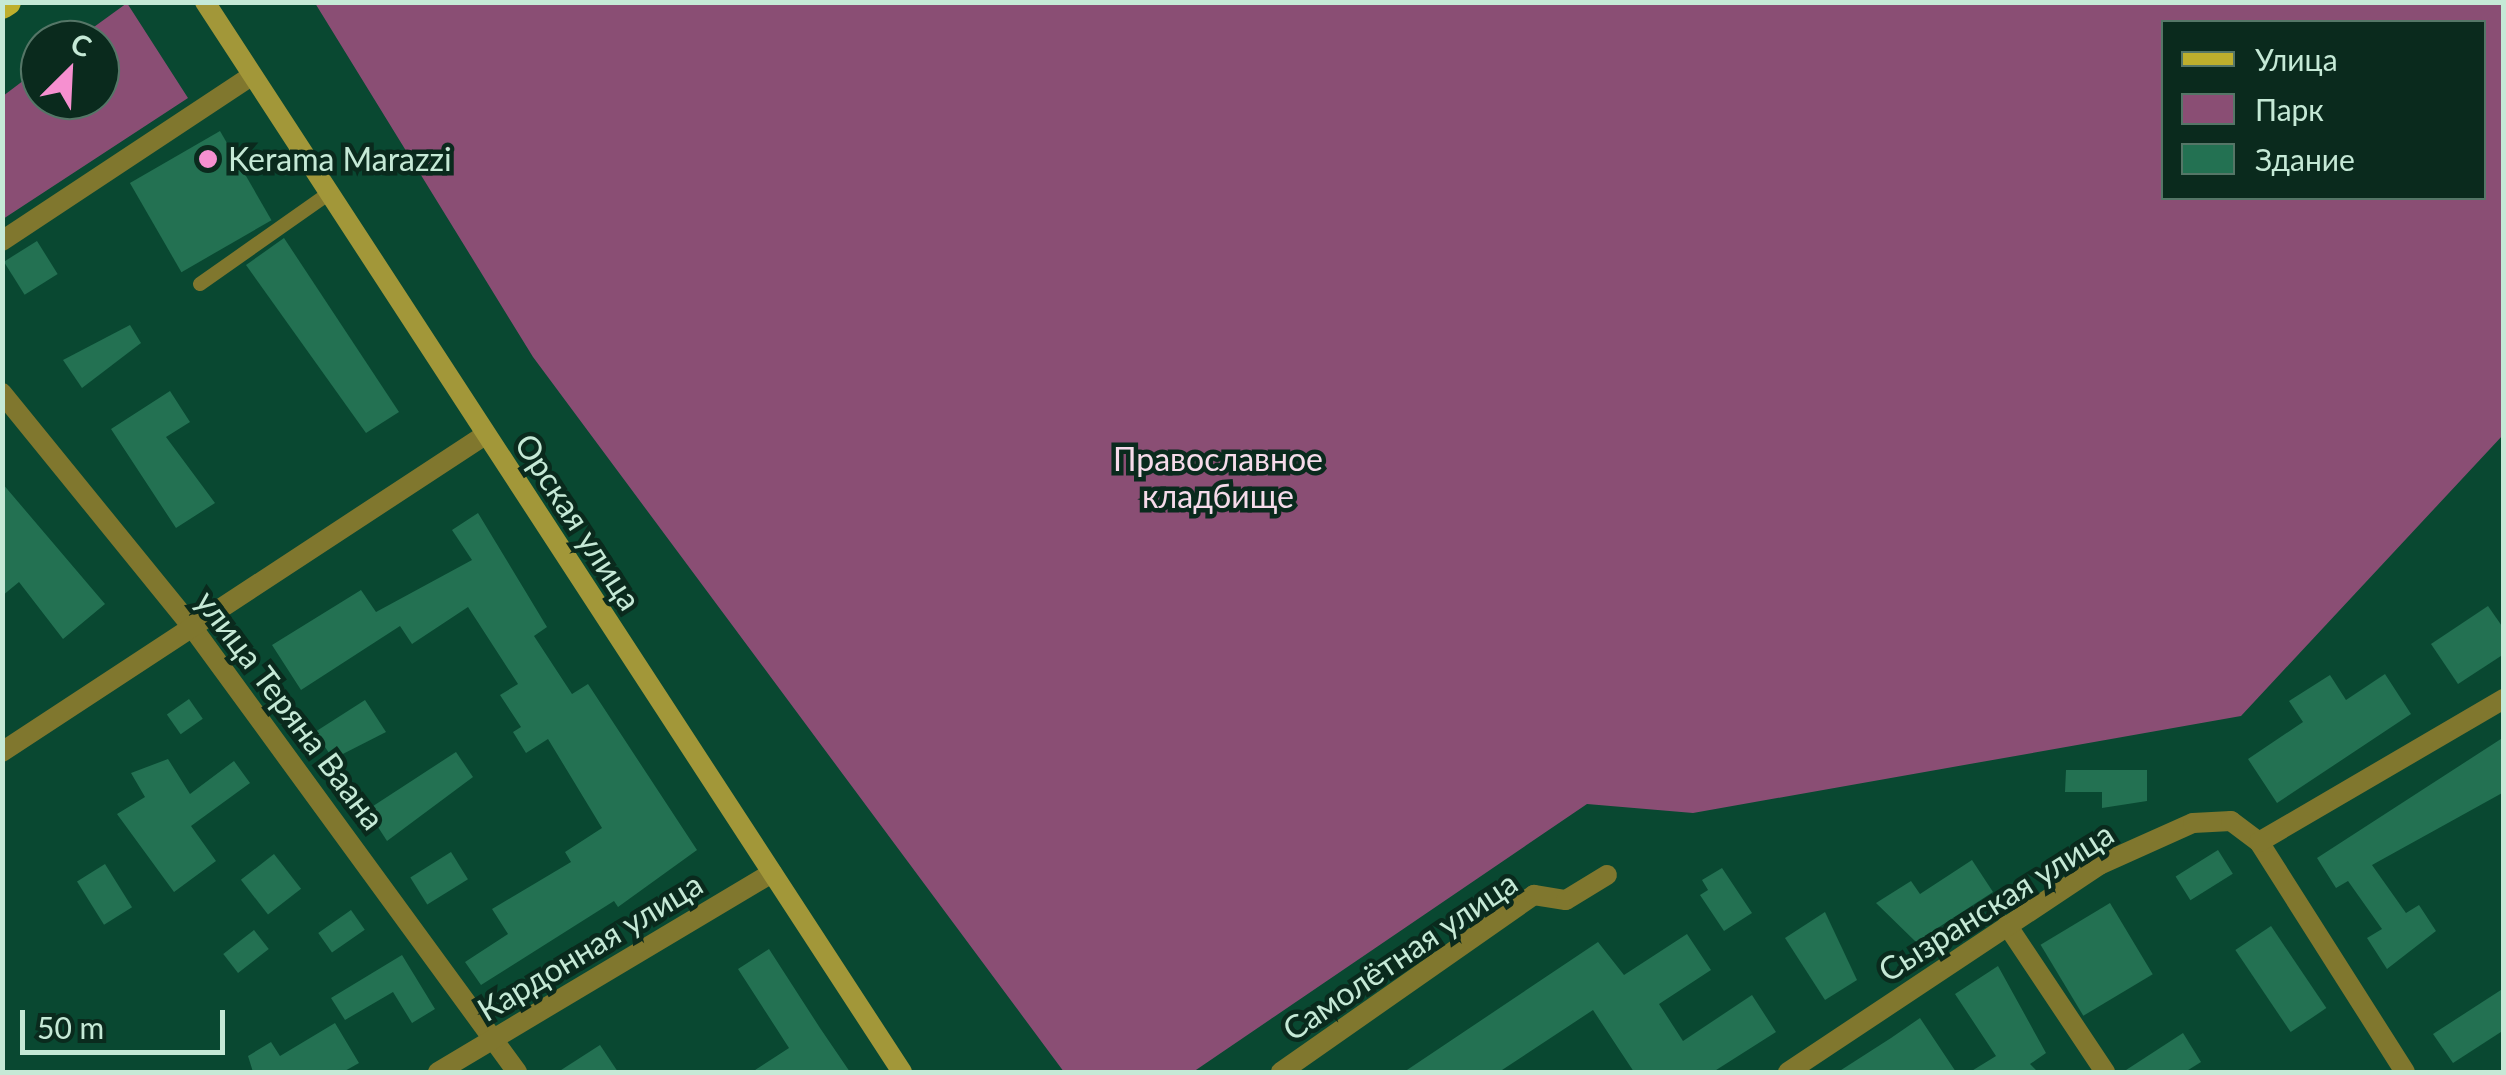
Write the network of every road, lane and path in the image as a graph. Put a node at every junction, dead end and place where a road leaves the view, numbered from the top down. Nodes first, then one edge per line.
1 (205, 2) edge
2 (251, 76) junction
3 (328, 194) junction
4 (2, 241) edge
5 (200, 284) dead end
6 (2, 393) edge
7 (485, 434) junction
8 (192, 628) junction
9 (2504, 699) edge
10 (2, 752) edge
11 (2259, 842) junction
12 (772, 873) junction
13 (1607, 875) dead end
14 (2006, 924) junction
15 (496, 1037) junction
16 (1818, 1064) edge
17 (438, 1072) edge
18 (516, 1072) edge
19 (902, 1072) edge
20 (1280, 1072) edge
21 (1788, 1072) edge
22 (2105, 1072) edge
23 (2405, 1072) edge

1 - 2 main road, Орская улица
2 - 3 main road, Орская улица
2 - 4 street
3 - 5 lane
3 - 7 main road, Орская улица
6 - 8 street, улица Теряна Ваана
7 - 8 street
7 - 12 main road, Орская улица
8 - 10 street
8 - 15 street, улица Теряна Ваана
9 - 11 street
11 - 14 street, Сызранская улица
11 - 23 street
12 - 15 street, Кардонная улица
12 - 19 main road, Орская улица
13 - 20 street, Самолётная улица
14 - 16 street, Сызранская улица
14 - 22 street
15 - 17 street, Кардонная улица
15 - 18 street, улица Теряна Ваана
16 - 21 street, Сызранская улица

